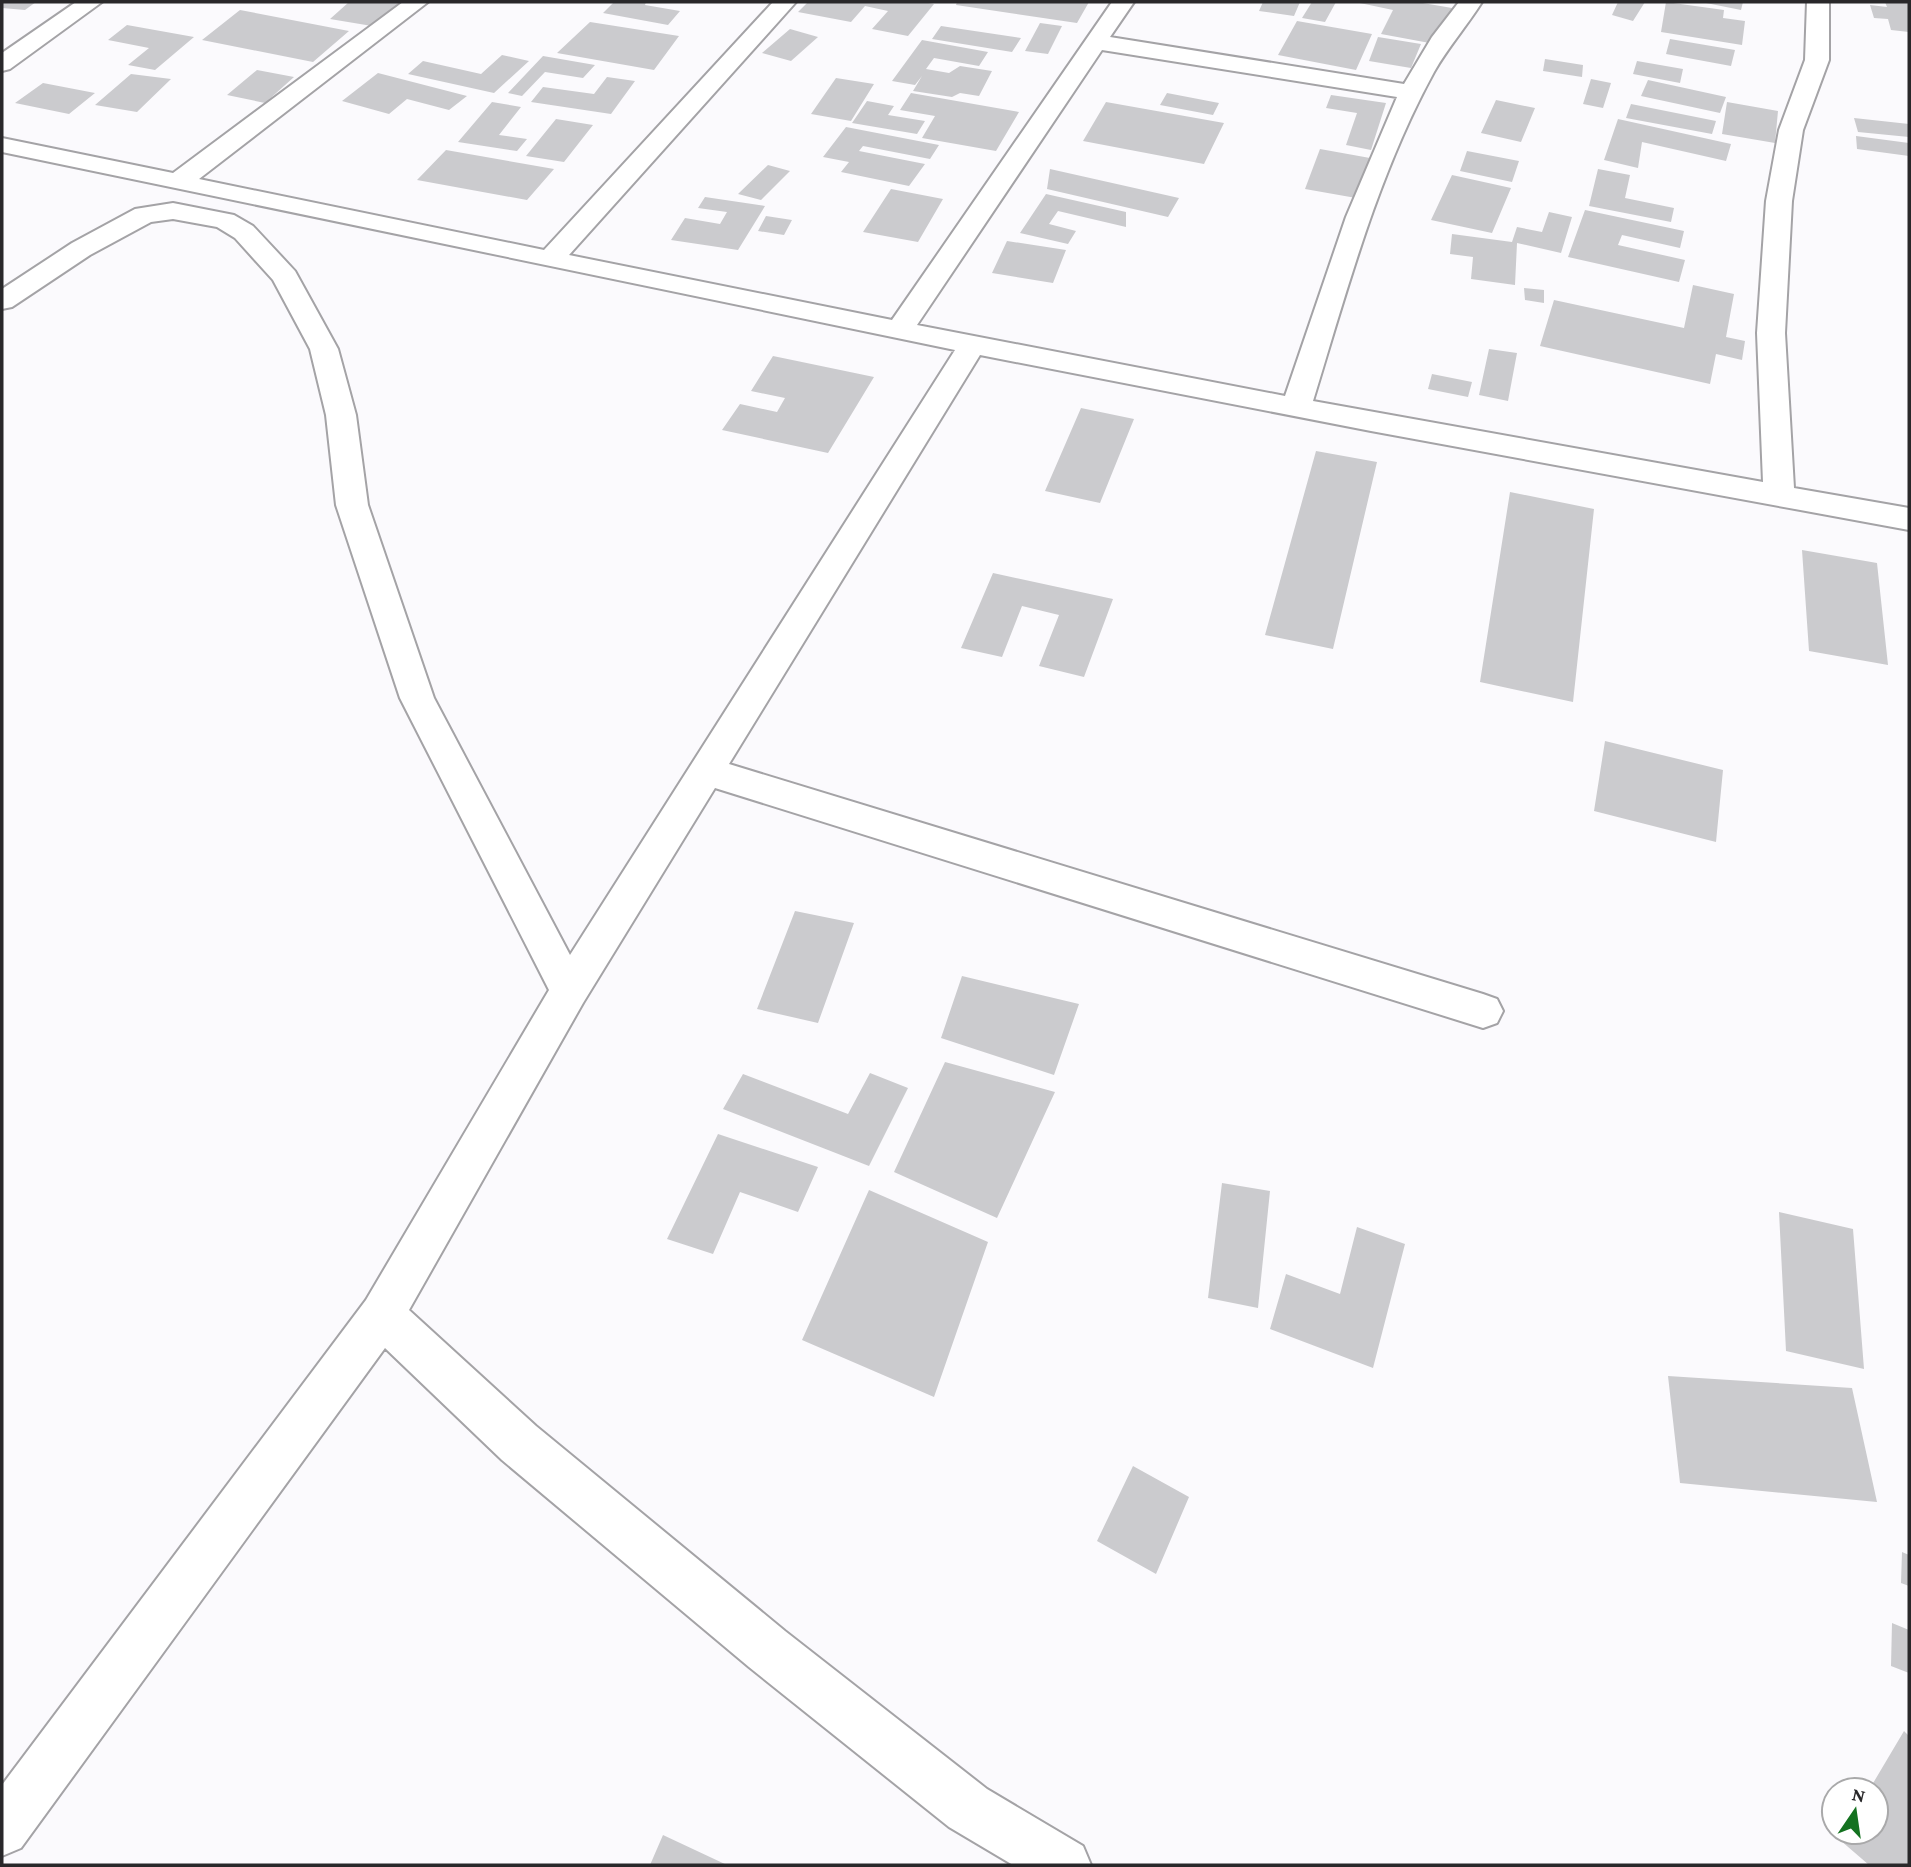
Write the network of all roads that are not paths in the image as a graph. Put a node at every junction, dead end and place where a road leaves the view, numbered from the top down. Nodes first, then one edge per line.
1 (91, 2) edge
2 (417, 2) edge
3 (785, 2) edge
4 (1123, 2) edge
5 (1471, 2) edge
6 (1818, 2) edge
7 (1095, 42) junction
8 (2, 64) edge
9 (1410, 92) junction
10 (2, 145) edge
11 (178, 182) junction
12 (550, 260) junction
13 (2, 301) edge
14 (901, 328) junction
15 (973, 344) junction
16 (1296, 407) junction
17 (1779, 495) junction
18 (1909, 519) edge
19 (706, 771) junction
20 (569, 991) junction
21 (1483, 1011) dead end
22 (382, 1315) junction
23 (2, 1829) edge
24 (1064, 1865) edge

1 - 8 street
2 - 11 street
3 - 12 street
4 - 7 street
5 - 9 street
6 - 17 street
7 - 9 street
7 - 14 street
9 - 16 street
10 - 11 street
11 - 12 street
12 - 14 street
13 - 20 street
14 - 15 street
15 - 16 street
15 - 19 street
16 - 17 street
17 - 18 street
19 - 20 street
19 - 21 street
20 - 22 street
22 - 23 street
22 - 24 street

